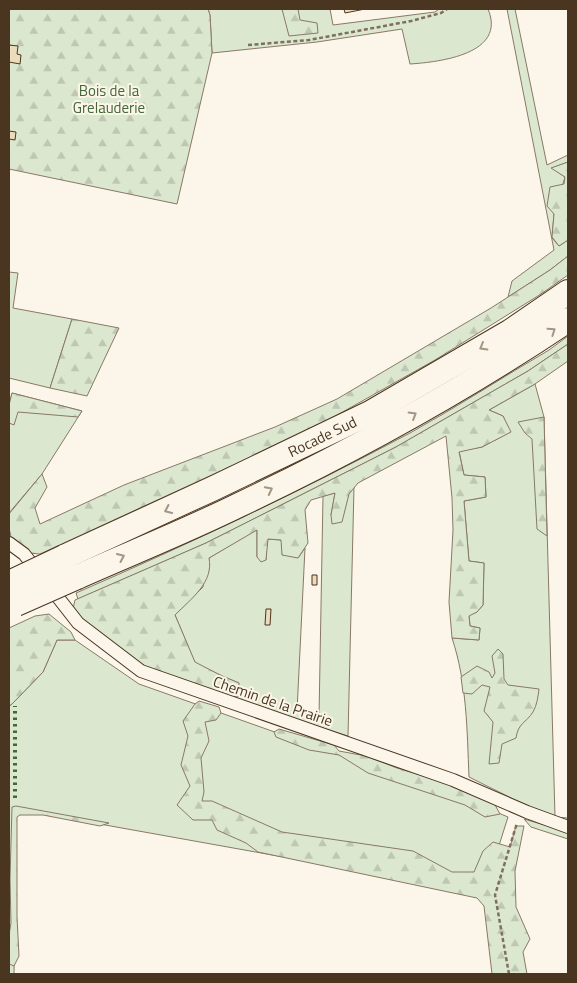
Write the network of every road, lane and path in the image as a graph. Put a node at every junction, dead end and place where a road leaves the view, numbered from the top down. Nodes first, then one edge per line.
1 (447, 9) edge
2 (248, 45) dead end
3 (568, 292) edge
4 (568, 320) edge
5 (9, 543) edge
6 (11, 598) edge
7 (521, 809) junction
8 (568, 827) edge
9 (509, 974) edge

1 - 2 path
3 -> 6 highway, Rocade Sud, bridge
6 -> 4 highway, Rocade Sud, bridge
5 - 7 street, Chemin de la Prairie
7 - 8 street, Chemin de la Prairie
7 - 9 path

